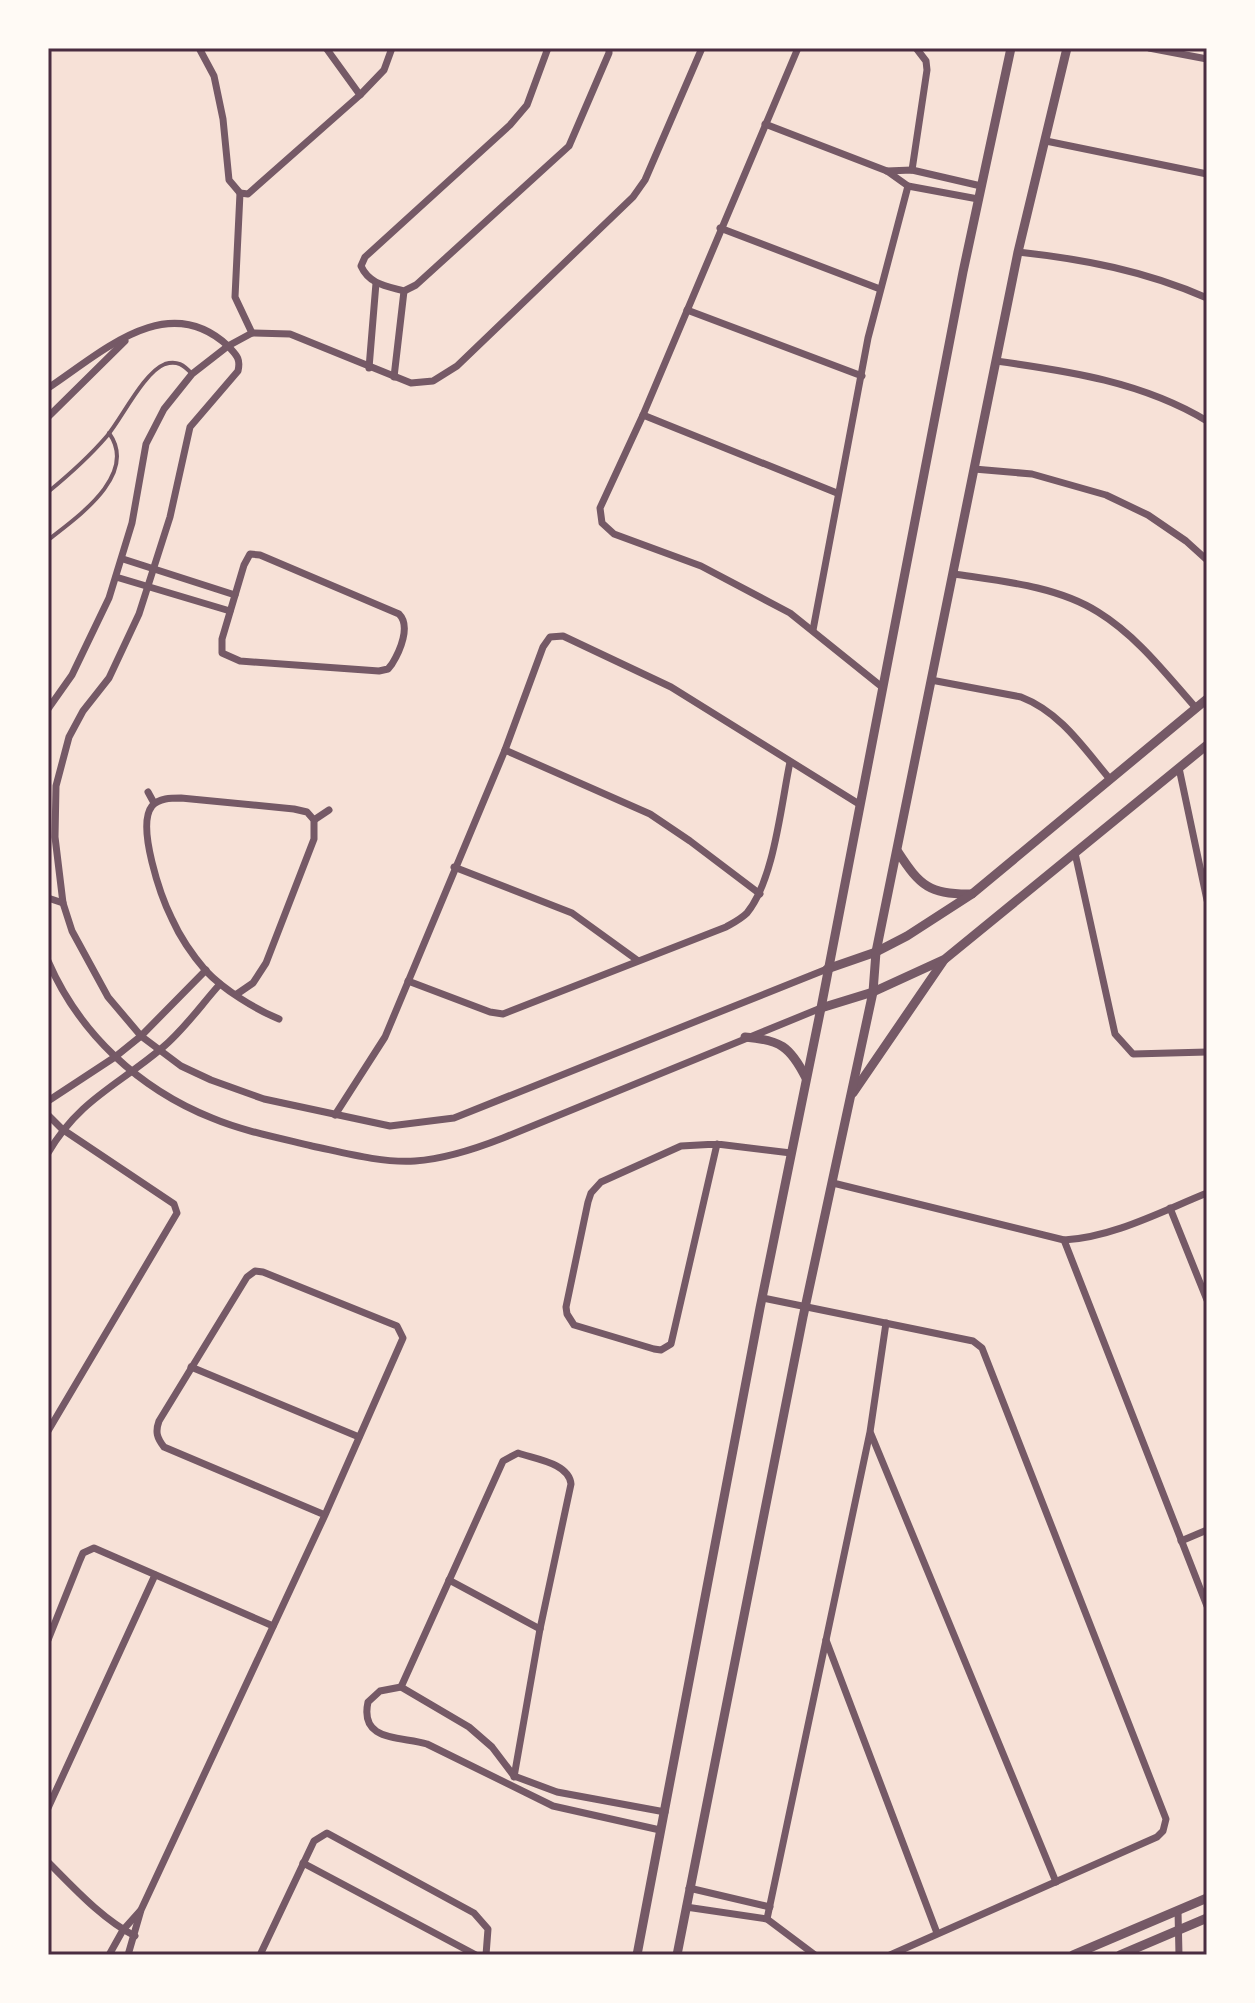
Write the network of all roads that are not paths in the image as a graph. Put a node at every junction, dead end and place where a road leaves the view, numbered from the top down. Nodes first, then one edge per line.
1 (199, 48) edge
2 (326, 48) edge
3 (392, 48) edge
4 (548, 48) edge
5 (609, 48) edge
6 (702, 48) edge
7 (798, 48) edge
8 (916, 48) edge
9 (1011, 48) edge
10 (1067, 48) edge
11 (1149, 48) edge
12 (1207, 59) edge
13 (360, 95) junction
14 (765, 124) junction
15 (1046, 141) junction
16 (912, 170) junction
17 (887, 171) junction
18 (1207, 174) edge
19 (908, 186) junction
20 (981, 186) junction
21 (240, 193) junction
22 (978, 199) junction
23 (720, 228) junction
24 (1018, 252) junction
25 (376, 283) junction
26 (880, 289) junction
27 (404, 291) junction
28 (1207, 298) edge
29 (687, 310) junction
30 (138, 328) junction
31 (252, 333) junction
32 (228, 346) junction
33 (996, 361) junction
34 (369, 368) junction
35 (192, 374) junction
36 (862, 376) junction
37 (394, 377) junction
38 (48, 388) edge
39 (643, 415) junction
40 (48, 417) edge
41 (1207, 421) edge
42 (109, 433) junction
43 (974, 469) junction
44 (48, 492) edge
45 (837, 493) junction
46 (48, 540) edge
47 (123, 559) junction
48 (1207, 560) edge
49 (153, 568) junction
50 (954, 574) junction
51 (116, 577) junction
52 (149, 586) junction
53 (235, 595) junction
54 (230, 611) junction
55 (813, 630) junction
56 (931, 680) junction
57 (882, 687) junction
58 (1207, 699) edge
59 (1196, 708) junction
60 (48, 709) edge
61 (1207, 745) edge
62 (505, 750) junction
63 (790, 762) junction
64 (1179, 768) junction
65 (1109, 778) junction
66 (148, 792) dead end
67 (154, 803) junction
68 (859, 804) junction
69 (329, 810) dead end
70 (314, 820) junction
71 (898, 852) junction
72 (1075, 853) junction
73 (454, 867) junction
74 (760, 894) junction
75 (972, 894) junction
76 (48, 898) edge
77 (1207, 900) edge
78 (63, 903) junction
79 (876, 952) junction
80 (945, 959) junction
81 (637, 960) junction
82 (48, 961) edge
83 (827, 969) junction
84 (206, 970) junction
85 (408, 981) junction
86 (220, 984) junction
87 (873, 992) junction
88 (237, 994) junction
89 (821, 1008) junction
90 (279, 1019) dead end
91 (141, 1036) junction
92 (745, 1037) junction
93 (159, 1051) junction
94 (1207, 1052) edge
95 (115, 1057) junction
96 (129, 1072) junction
97 (806, 1078) junction
98 (849, 1099) junction
99 (48, 1101) edge
100 (48, 1115) edge
101 (335, 1115) junction
102 (62, 1129) junction
103 (717, 1144) junction
104 (48, 1153) edge
105 (791, 1153) junction
106 (833, 1183) junction
107 (1207, 1193) edge
108 (1170, 1208) junction
109 (1064, 1240) junction
110 (763, 1298) junction
111 (1207, 1300) edge
112 (805, 1307) junction
113 (886, 1323) junction
114 (191, 1367) junction
115 (48, 1431) edge
116 (870, 1432) junction
117 (359, 1437) junction
118 (325, 1515) junction
119 (1207, 1530) edge
120 (1181, 1541) junction
121 (155, 1575) junction
122 (449, 1580) junction
123 (1207, 1606) edge
124 (273, 1626) junction
125 (540, 1629) junction
126 (825, 1638) junction
127 (48, 1640) edge
128 (401, 1687) junction
129 (514, 1776) junction
130 (512, 1787) junction
131 (48, 1808) edge
132 (665, 1812) junction
133 (660, 1830) junction
134 (48, 1862) edge
135 (303, 1863) junction
136 (1056, 1882) junction
137 (689, 1888) junction
138 (1207, 1898) edge
139 (686, 1907) junction
140 (770, 1907) junction
141 (141, 1910) junction
142 (1178, 1911) junction
143 (1207, 1918) edge
144 (767, 1919) junction
145 (123, 1930) junction
146 (1179, 1930) junction
147 (937, 1933) junction
148 (135, 1936) junction
149 (109, 1955) edge
150 (128, 1955) edge
151 (260, 1955) edge
152 (476, 1955) edge
153 (486, 1955) edge
154 (637, 1955) edge
155 (677, 1955) edge
156 (815, 1955) edge
157 (890, 1955) edge
158 (1073, 1955) edge
159 (1120, 1955) edge
160 (1179, 1955) edge

1 - 21 street
2 - 13 street
3 - 13 street
4 - 25 street
5 - 27 street
6 - 37 street
7 - 14 street
8 - 16 street
9 - 20 street
10 - 15 street
11 - 12 street
13 - 21 street
14 - 17 street
14 - 23 street
15 - 18 street
15 - 24 street
16 - 17 street
16 - 20 street
17 - 19 street
19 - 22 street
19 - 26 street
20 - 22 street
21 - 31 street
22 - 57 street
23 - 26 street
23 - 29 street
24 - 28 street
24 - 33 street
25 - 27 street
25 - 34 street
26 - 36 street
27 - 37 street
29 - 36 street
29 - 39 street
30 - 32 street
30 - 38 street
30 - 40 street
31 - 32 street
31 - 34 street
32 - 35 street
32 - 49 street
33 - 41 street
33 - 43 street
34 - 37 street
35 - 42 lane
35 - 47 street
36 - 45 street
39 - 45 street
39 - 55 street
42 - 44 lane
42 - 46 lane
43 - 48 street
43 - 50 street
45 - 55 street
47 - 49 street
47 - 51 street
49 - 52 street
49 - 53 street
50 - 56 street
50 - 59 street
51 - 52 street
51 - 60 street
52 - 54 street
52 - 78 street
53 - 54 street
53 - 54 street
55 - 57 street
56 - 65 street
56 - 71 street
57 - 68 street
58 - 59 street
59 - 65 street
61 - 64 street
62 - 63 street
62 - 73 street
62 - 74 street
63 - 68 street
63 - 74 street
64 - 72 street
64 - 77 street
65 - 75 street
66 - 67 street
67 - 70 street
67 - 84 street
68 - 83 street
69 - 70 street
70 - 88 street
71 - 75 street
71 - 79 street
72 - 80 street
72 - 94 street
73 - 81 street
73 - 85 street
74 - 81 street
75 - 79 street
76 - 78 street
78 - 91 street
79 - 83 street
79 - 87 street
80 - 87 street
80 - 98 street
81 - 85 street
82 - 95 street
83 - 89 street
83 - 101 street
84 - 86 street
84 - 91 street
85 - 101 street
86 - 88 street
86 - 93 street
87 - 89 street
87 - 98 street
88 - 90 street
89 - 92 street
89 - 97 street
91 - 93 street
91 - 95 street
92 - 96 street
92 - 97 street
93 - 96 street
93 - 101 street
95 - 96 street
95 - 99 street
96 - 102 street
97 - 105 street
98 - 106 street
100 - 102 street
102 - 104 street
102 - 115 street
103 - 103 street
103 - 105 street
105 - 110 street
106 - 109 street
106 - 112 street
107 - 108 street
108 - 109 street
108 - 111 street
109 - 120 street
110 - 112 street
110 - 132 street
112 - 113 street
112 - 137 street
113 - 116 street
113 - 136 street
114 - 117 street
114 - 117 street
114 - 118 street
116 - 126 street
116 - 136 street
117 - 118 street
118 - 124 street
119 - 120 street
120 - 123 street
121 - 124 street
121 - 127 street
121 - 131 street
122 - 125 street
122 - 125 street
122 - 128 street
124 - 141 street
125 - 129 street
126 - 140 street
126 - 147 street
128 - 129 street
128 - 130 street
129 - 130 street
129 - 132 street
130 - 133 street
132 - 133 street
133 - 154 street
134 - 145 street
135 - 151 street
135 - 152 street
135 - 153 street
136 - 147 street
137 - 139 street
137 - 140 street
138 - 142 street
139 - 144 street
139 - 155 street
140 - 144 street
141 - 145 street
141 - 148 street
142 - 146 street
142 - 158 street
143 - 146 street
144 - 156 street
145 - 148 street
145 - 149 street
146 - 159 street
146 - 160 street
147 - 157 street
148 - 150 street

